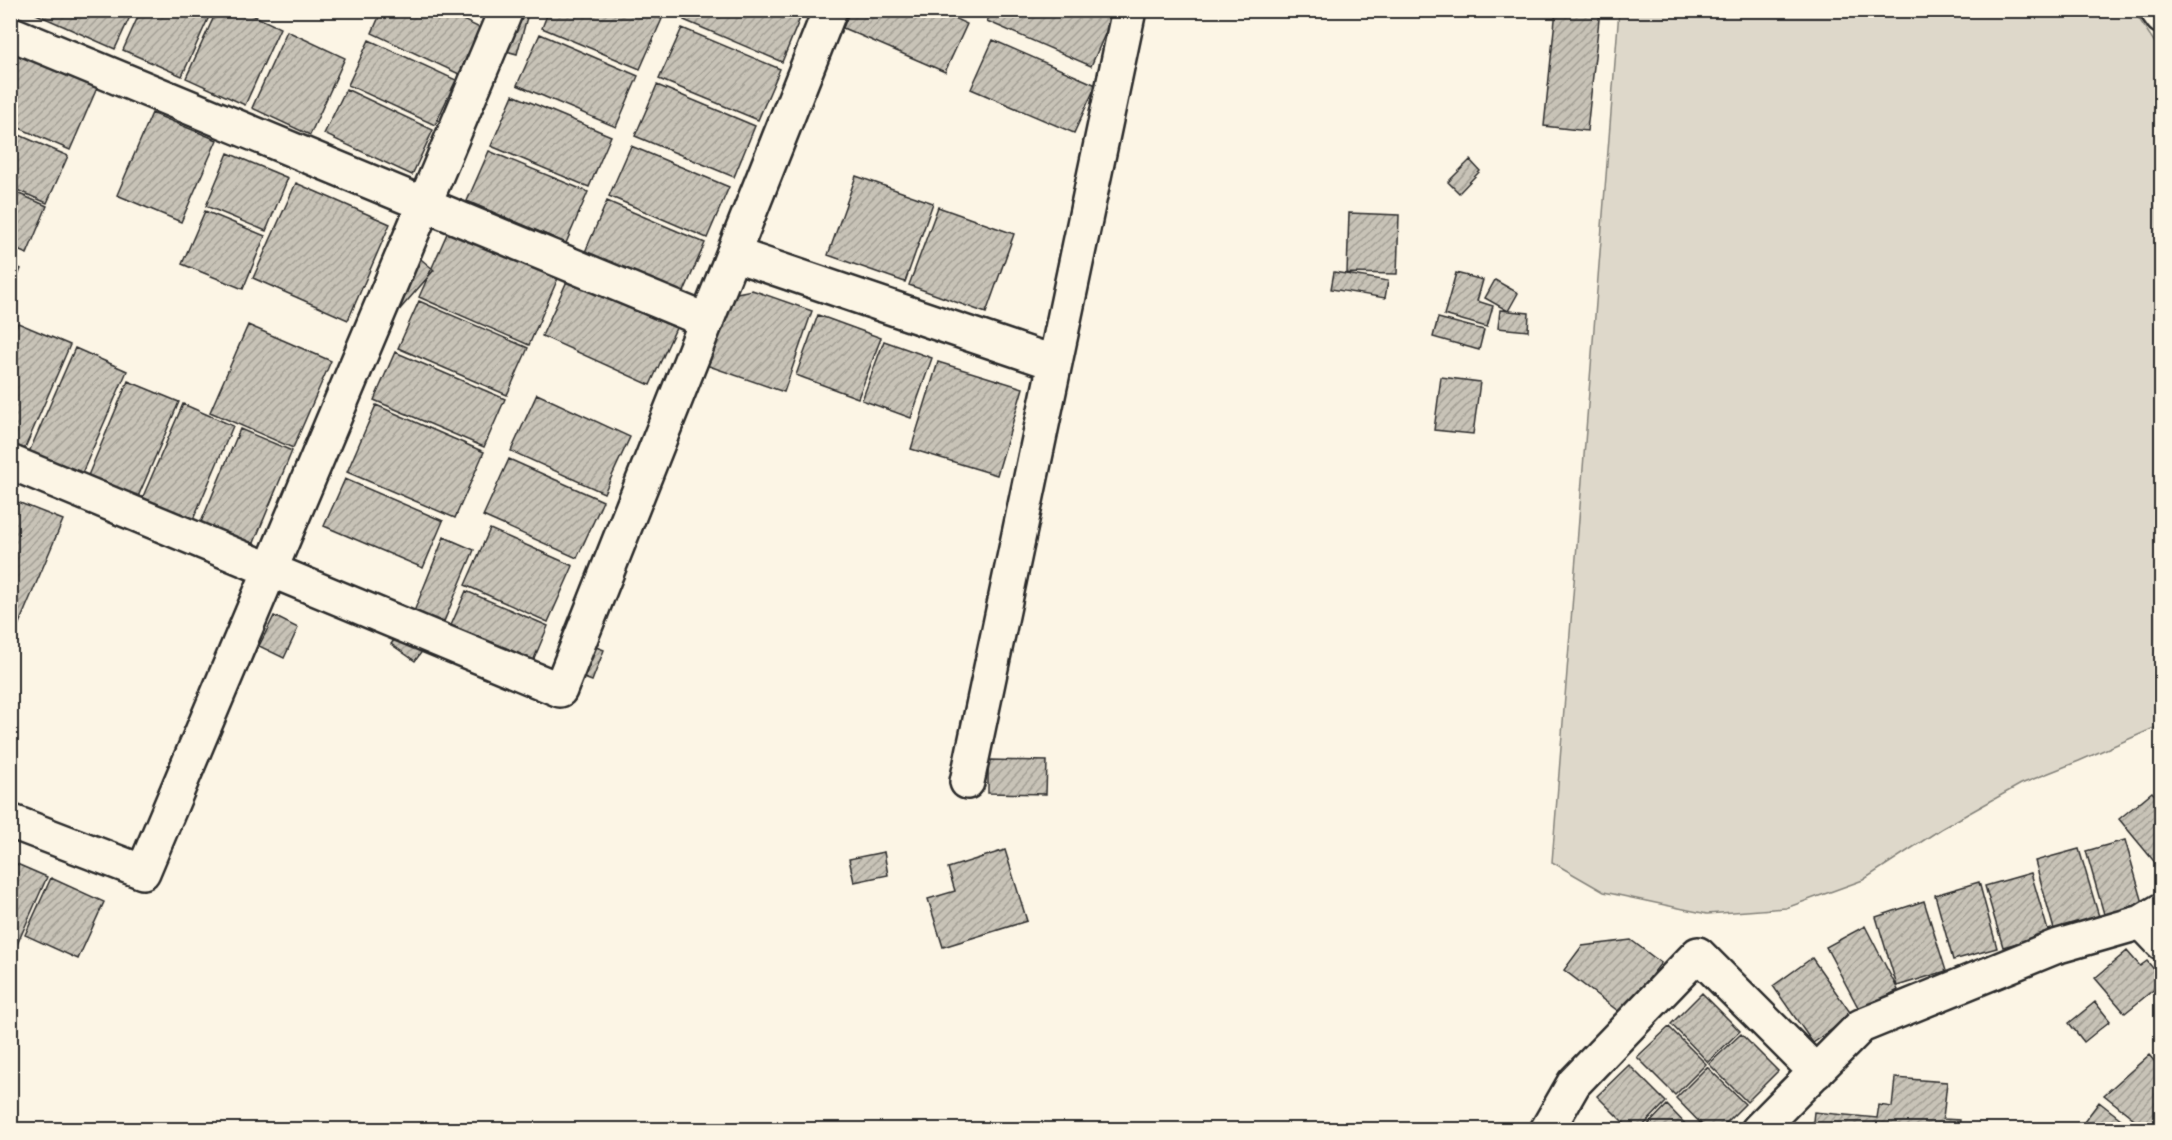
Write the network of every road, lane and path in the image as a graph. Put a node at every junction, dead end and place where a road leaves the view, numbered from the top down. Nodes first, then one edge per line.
1 (506, 10) edge
2 (830, 10) edge
3 (1129, 10) edge
4 (2157, 10) edge
5 (2162, 17) edge
6 (10, 33) edge
7 (424, 204) junction
8 (733, 254) junction
9 (707, 321) junction
10 (1055, 363) junction
11 (10, 462) edge
12 (270, 570) junction
13 (968, 782) dead end
14 (10, 821) edge
15 (2155, 925) edge
16 (1816, 1072) junction
17 (1547, 1130) edge
18 (1758, 1130) edge

1 - 7 street
2 - 8 street
3 - 10 street
4 - 5 street
6 - 7 street
7 - 9 street
7 - 12 street
8 - 9 street
8 - 10 street
9 - 12 street
10 - 13 street
11 - 12 street
12 - 14 street
15 - 16 street
16 - 17 street
16 - 18 street

